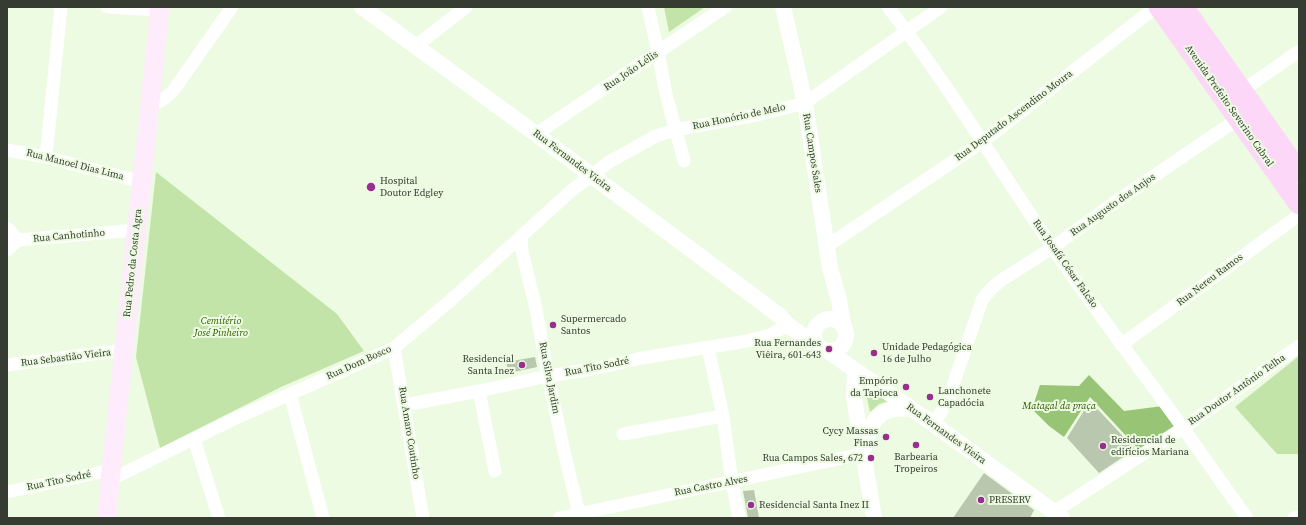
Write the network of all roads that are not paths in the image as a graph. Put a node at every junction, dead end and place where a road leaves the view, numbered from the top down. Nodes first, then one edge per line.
1 (61, 7) edge
2 (107, 7) edge
3 (232, 7) edge
4 (362, 7) edge
5 (466, 7) edge
6 (648, 7) edge
7 (724, 7) edge
8 (783, 7) edge
9 (888, 7) edge
10 (941, 7) edge
11 (1156, 7) edge
12 (1159, 7) edge
13 (1183, 7) edge
14 (160, 9) edge
15 (907, 31) junction
16 (416, 46) junction
17 (1299, 51) edge
18 (658, 52) junction
19 (1242, 91) junction
20 (805, 103) junction
21 (149, 106) junction
22 (1238, 119) junction
23 (676, 130) junction
24 (536, 134) junction
25 (982, 142) junction
26 (7, 150) edge
27 (46, 157) junction
28 (684, 161) dead end
29 (1299, 172) edge
30 (591, 176) junction
31 (142, 182) junction
32 (1299, 204) edge
33 (1299, 215) edge
34 (7, 228) edge
35 (137, 230) junction
36 (521, 237) junction
37 (18, 240) junction
38 (827, 246) junction
39 (1052, 248) junction
40 (7, 250) edge
41 (839, 300) junction
42 (784, 321) junction
43 (825, 322) junction
44 (845, 332) junction
45 (1120, 344) junction
46 (1299, 346) edge
47 (394, 348) junction
48 (708, 348) junction
49 (823, 348) junction
50 (124, 350) junction
51 (7, 365) edge
52 (854, 369) junction
53 (548, 376) junction
54 (479, 391) junction
55 (290, 394) junction
56 (405, 405) junction
57 (912, 409) junction
58 (723, 416) junction
59 (932, 423) junction
60 (1183, 428) junction
61 (623, 434) dead end
62 (194, 440) junction
63 (862, 454) junction
64 (495, 472) dead end
65 (110, 475) junction
66 (732, 482) junction
67 (7, 492) edge
68 (580, 516) edge
69 (1056, 516) edge
70 (1299, 517) edge
71 (107, 518) edge
72 (219, 518) edge
73 (323, 518) edge
74 (424, 518) edge
75 (559, 518) edge
76 (739, 518) edge
77 (874, 518) edge
78 (1246, 518) edge
79 (1294, 518) edge

1 - 27 street
2 - 14 street
3 - 21 street
4 - 16 street, Rua Fernandes Vieira
5 - 16 street
6 - 18 street
7 - 18 street, Rua João Lélis
8 - 20 street, Rua Campos Sales
9 - 15 street, Rua Josafá César Falcão
10 - 15 street, Rua Honório de Melo
11 - 25 street, Rua Deputado Ascendino Moura
12 - 22 main road, Avenida Prefeito Severino Cabral
13 - 19 main road, Avenida Prefeito Severino Cabral
14 - 21 main road, Rua Pedro da Costa Agra
15 - 20 street, Rua Honório de Melo
15 - 25 street, Rua Josafá César Falcão
16 - 24 street, Rua Fernandes Vieira
17 - 19 street
18 - 23 street
18 - 24 street, Rua João Lélis
19 - 29 main road, Avenida Prefeito Severino Cabral
20 - 23 street, Rua Honório de Melo
20 - 38 street, Rua Campos Sales
21 - 31 main road, Rua Pedro da Costa Agra
22 - 32 main road, Avenida Prefeito Severino Cabral
22 - 39 street, Rua Augusto dos Anjos
23 - 28 street
23 - 30 street, Rua Honório de Melo
24 - 30 street, Rua Fernandes Vieira
25 - 38 street, Rua Deputado Ascendino Moura
25 - 39 street, Rua Josafá César Falcão
26 - 27 street, Rua Manoel Dias Lima
27 - 31 street, Rua Manoel Dias Lima
30 - 36 street, Rua Dom Bosco
30 - 42 street, Rua Fernandes Vieira
31 - 35 main road, Rua Pedro da Costa Agra
33 - 45 street, Rua Nereu Ramos
34 - 37 street, Rua Canhotinho
35 - 37 street, Rua Canhotinho
35 - 50 main road, Rua Pedro da Costa Agra
36 - 47 street, Rua Dom Bosco
36 - 53 street, Rua Silva Jardim
37 - 40 street
38 - 41 street, Rua Campos Sales
39 - 45 street, Rua Josafá César Falcão
39 - 59 street, Rua Augusto dos Anjos
41 - 43 street
41 - 44 street, Rua Campos Sales
42 - 43 street, Rua Fernandes Vieira
42 - 48 street, Rua Tito Sodré
42 - 49 street, Rua Fernandes Vieira
43 - 44 street
43 - 49 street
44 - 49 street
44 - 52 street, Rua Campos Sales
45 - 60 street, Rua Josafá César Falcão
46 - 60 street, Rua Doutor Antônio Telha
47 - 55 street, Rua Dom Bosco
47 - 56 street, Rua Amaro Coutinho
48 - 53 street, Rua Tito Sodré
48 - 58 street
49 - 52 street, Rua Fernandes Vieira
50 - 51 street, Rua Sebastião Vieira
50 - 65 main road, Rua Pedro da Costa Agra
52 - 57 street, Rua Fernandes Vieira
52 - 63 street, Rua Campos Sales
53 - 54 street, Rua Tito Sodré
53 - 68 street, Rua Silva Jardim
54 - 56 street, Rua Tito Sodré
54 - 64 street
55 - 62 street, Rua Dom Bosco
55 - 73 street
56 - 74 street, Rua Amaro Coutinho
57 - 59 street, Rua Fernandes Vieira
57 - 63 street
58 - 61 street
58 - 66 street
59 - 69 street, Rua Fernandes Vieira
60 - 69 street, Rua Doutor Antônio Telha
60 - 78 street, Rua Josafá César Falcão
62 - 65 street, Rua Dom Bosco
62 - 72 street
63 - 66 street, Rua Castro Alves
63 - 77 street, Rua Campos Sales
65 - 67 street, Rua Tito Sodré
65 - 71 main road, Rua Pedro da Costa Agra
66 - 68 street, Rua Castro Alves
66 - 76 street
68 - 75 street, Rua Castro Alves
70 - 79 street

